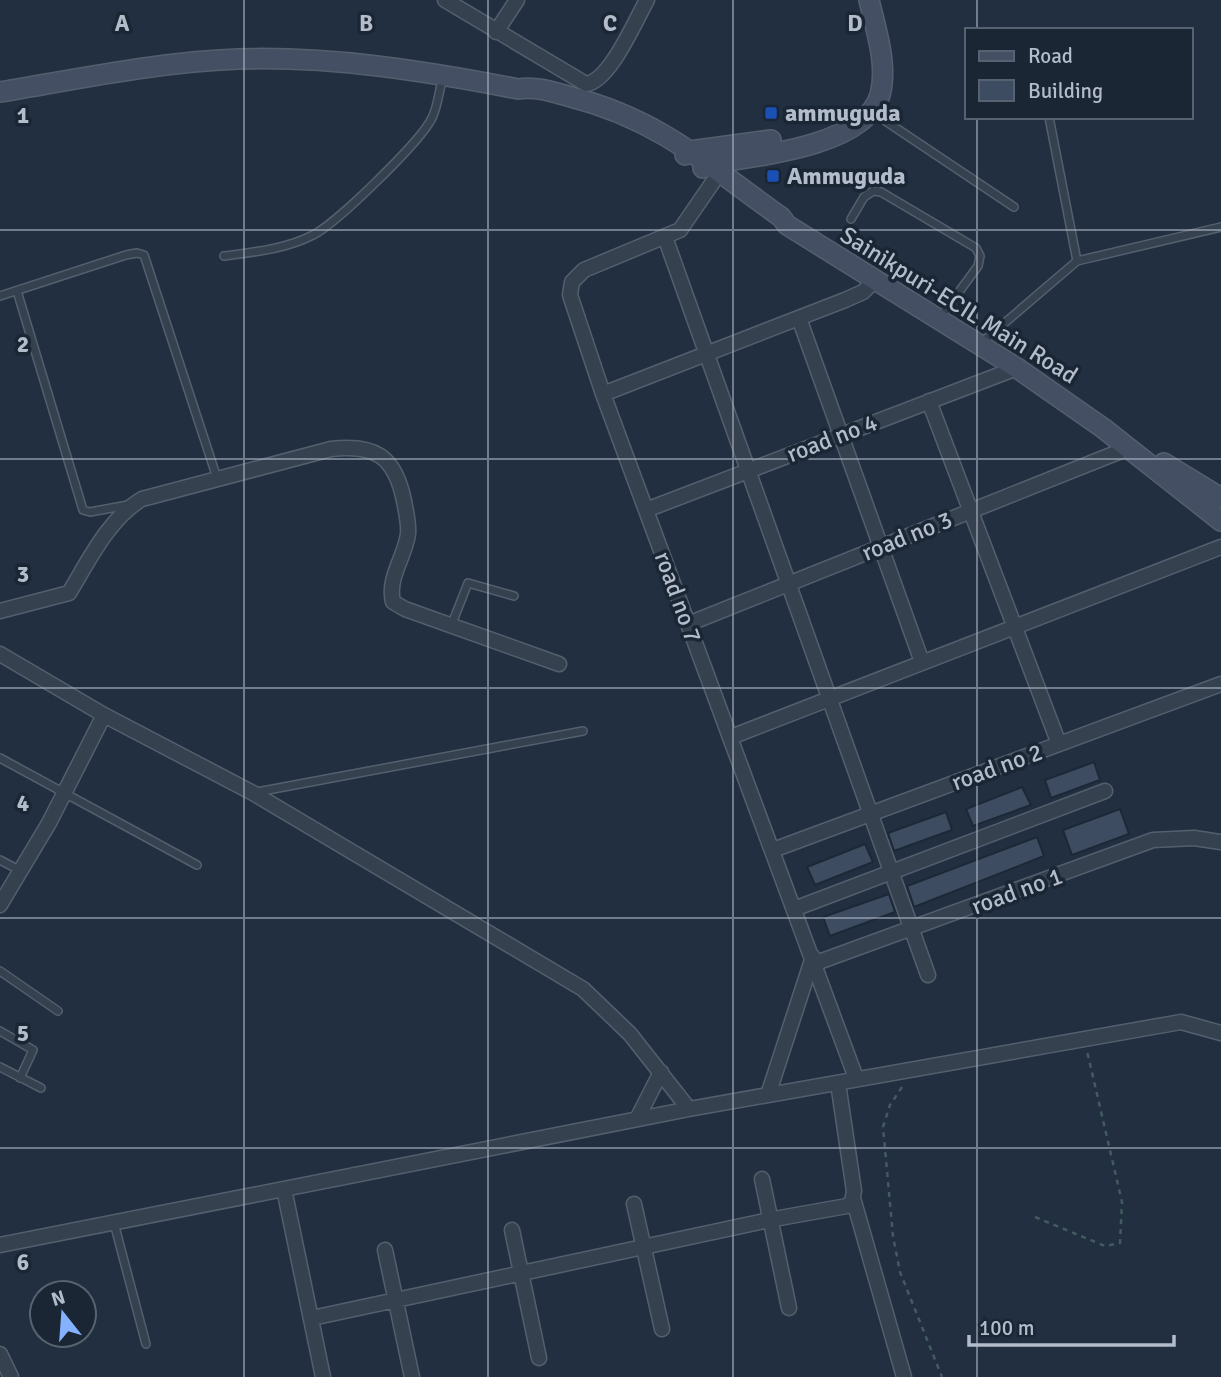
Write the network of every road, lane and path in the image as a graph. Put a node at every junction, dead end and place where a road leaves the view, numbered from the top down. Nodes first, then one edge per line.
1 (444, 0) edge
2 (517, 0) edge
3 (869, 0) edge
4 (644, 1) edge
5 (496, 32) junction
6 (443, 77) junction
7 (0, 92) edge
8 (871, 112) junction
9 (1049, 119) edge
10 (828, 136) junction
11 (686, 155) junction
12 (707, 172) junction
13 (1013, 207) dead end
14 (851, 219) dead end
15 (1221, 227) edge
16 (665, 237) junction
17 (224, 256) dead end
18 (1077, 261) junction
19 (874, 281) junction
20 (17, 291) junction
21 (0, 296) edge
22 (799, 318) junction
23 (938, 320) junction
24 (979, 344) junction
25 (706, 353) junction
26 (1017, 368) junction
27 (603, 394) junction
28 (929, 401) junction
29 (1103, 428) junction
30 (841, 435) junction
31 (1126, 449) junction
32 (748, 470) junction
33 (217, 478) junction
34 (1221, 498) edge
35 (135, 503) junction
36 (646, 510) junction
37 (971, 511) junction
38 (1221, 521) edge
39 (882, 546) junction
40 (1221, 547) edge
41 (789, 583) junction
42 (514, 596) dead end
43 (0, 611) edge
44 (688, 624) junction
45 (452, 625) junction
46 (1014, 627) junction
47 (0, 654) edge
48 (922, 662) junction
49 (559, 664) dead end
50 (1221, 684) edge
51 (830, 698) junction
52 (104, 715) junction
53 (583, 731) dead end
54 (731, 737) junction
55 (1059, 744) junction
56 (0, 758) edge
57 (1105, 791) dead end
58 (64, 792) junction
59 (253, 793) junction
60 (870, 813) junction
61 (1221, 842) edge
62 (773, 850) junction
63 (0, 860) edge
64 (197, 865) dead end
65 (21, 872) junction
66 (892, 872) junction
67 (0, 905) edge
68 (794, 909) junction
69 (911, 928) junction
70 (815, 960) junction
71 (0, 971) edge
72 (928, 975) dead end
73 (58, 1012) dead end
74 (0, 1031) edge
75 (1221, 1033) edge
76 (1085, 1040) junction
77 (0, 1067) edge
78 (914, 1069) junction
79 (661, 1072) junction
80 (20, 1077) junction
81 (856, 1078) junction
82 (838, 1083) junction
83 (41, 1088) dead end
84 (768, 1095) junction
85 (689, 1109) junction
86 (637, 1119) junction
87 (762, 1179) dead end
88 (284, 1189) junction
89 (853, 1198) junction
90 (635, 1204) dead end
91 (1035, 1217) dead end
92 (770, 1219) junction
93 (113, 1223) junction
94 (512, 1230) dead end
95 (0, 1245) edge
96 (644, 1247) junction
97 (385, 1250) dead end
98 (521, 1273) junction
99 (396, 1300) junction
100 (789, 1308) dead end
101 (312, 1318) junction
102 (662, 1329) dead end
103 (146, 1344) dead end
104 (0, 1354) edge
105 (539, 1358) dead end
106 (11, 1377) edge
107 (323, 1377) edge
108 (412, 1377) edge
109 (904, 1377) edge
110 (942, 1377) edge

1 - 5 street
2 - 5 street
3 - 8 main road
4 - 5 street
6 - 7 main road, Sainikpuri-ECIL Main Road
6 - 11 main road, Sainikpuri-ECIL Main Road
6 - 17 lane
8 - 10 main road
8 - 13 lane
9 - 18 lane
10 - 11 main road
10 - 12 main road
11 - 12 main road, Sainikpuri-ECIL Main Road
12 - 16 street, road no 7
12 - 19 main road, Sainikpuri-ECIL Main Road
14 - 23 lane
15 - 18 lane
16 - 25 street
16 - 27 street, road no 7
18 - 24 lane
19 - 22 street
19 - 23 main road, Sainikpuri-ECIL Main Road
20 - 21 lane
20 - 33 lane
20 - 35 lane
22 - 25 street
22 - 30 street
23 - 24 main road, Sainikpuri-ECIL Main Road
24 - 26 main road, Sainikpuri-ECIL Main Road
25 - 27 street
25 - 32 street
26 - 28 street, road no 4
26 - 29 main road, Sainikpuri-ECIL Main Road
27 - 36 street, road no 7
28 - 30 street, road no 4
28 - 37 street
29 - 31 main road, Sainikpuri-ECIL Main Road
29 - 34 main road, Sainikpuri-ECIL Main Road
30 - 32 street, road no 4
30 - 39 street
31 - 37 street, road no 3
31 - 38 main road, Sainikpuri-ECIL Main Road
32 - 36 street, road no 4
32 - 41 street
33 - 35 street
33 - 45 street
35 - 43 street
36 - 44 street, road no 7
37 - 39 street, road no 3
37 - 46 street
39 - 41 street, road no 3
39 - 48 street
40 - 46 street
41 - 44 street, road no 3
41 - 51 street
42 - 45 lane
44 - 54 street, road no 7
45 - 49 street
46 - 48 street
46 - 55 street
47 - 52 street
48 - 51 street
50 - 55 street, road no 2
51 - 54 street
51 - 60 street
52 - 58 street
52 - 59 street
53 - 59 lane
54 - 62 street, road no 7
55 - 60 street, road no 2
56 - 58 lane
57 - 66 street
58 - 64 lane
58 - 65 street
59 - 79 street
60 - 62 street, road no 2
60 - 66 street
61 - 69 street, road no 1
62 - 68 street, road no 7
63 - 65 lane
65 - 67 street
66 - 68 street
66 - 69 street
68 - 70 street, road no 7
69 - 70 street, road no 1
69 - 72 street
70 - 81 street, road no 7
70 - 84 street
71 - 73 lane
74 - 80 lane
75 - 76 street
76 - 78 street
76 - 91 path
77 - 80 lane
78 - 81 street
78 - 110 path
79 - 85 street
79 - 86 street
80 - 83 lane
81 - 82 street
82 - 84 street
82 - 89 street
84 - 85 street
85 - 86 street
86 - 88 street
87 - 92 street
88 - 93 street
88 - 101 street
89 - 92 street
89 - 109 street
90 - 96 street
92 - 96 street
92 - 100 street
93 - 95 street
93 - 103 lane
94 - 98 street
96 - 98 street
96 - 102 street
97 - 99 street
98 - 99 street
98 - 105 street
99 - 101 street
99 - 108 street
101 - 107 street
104 - 106 street

